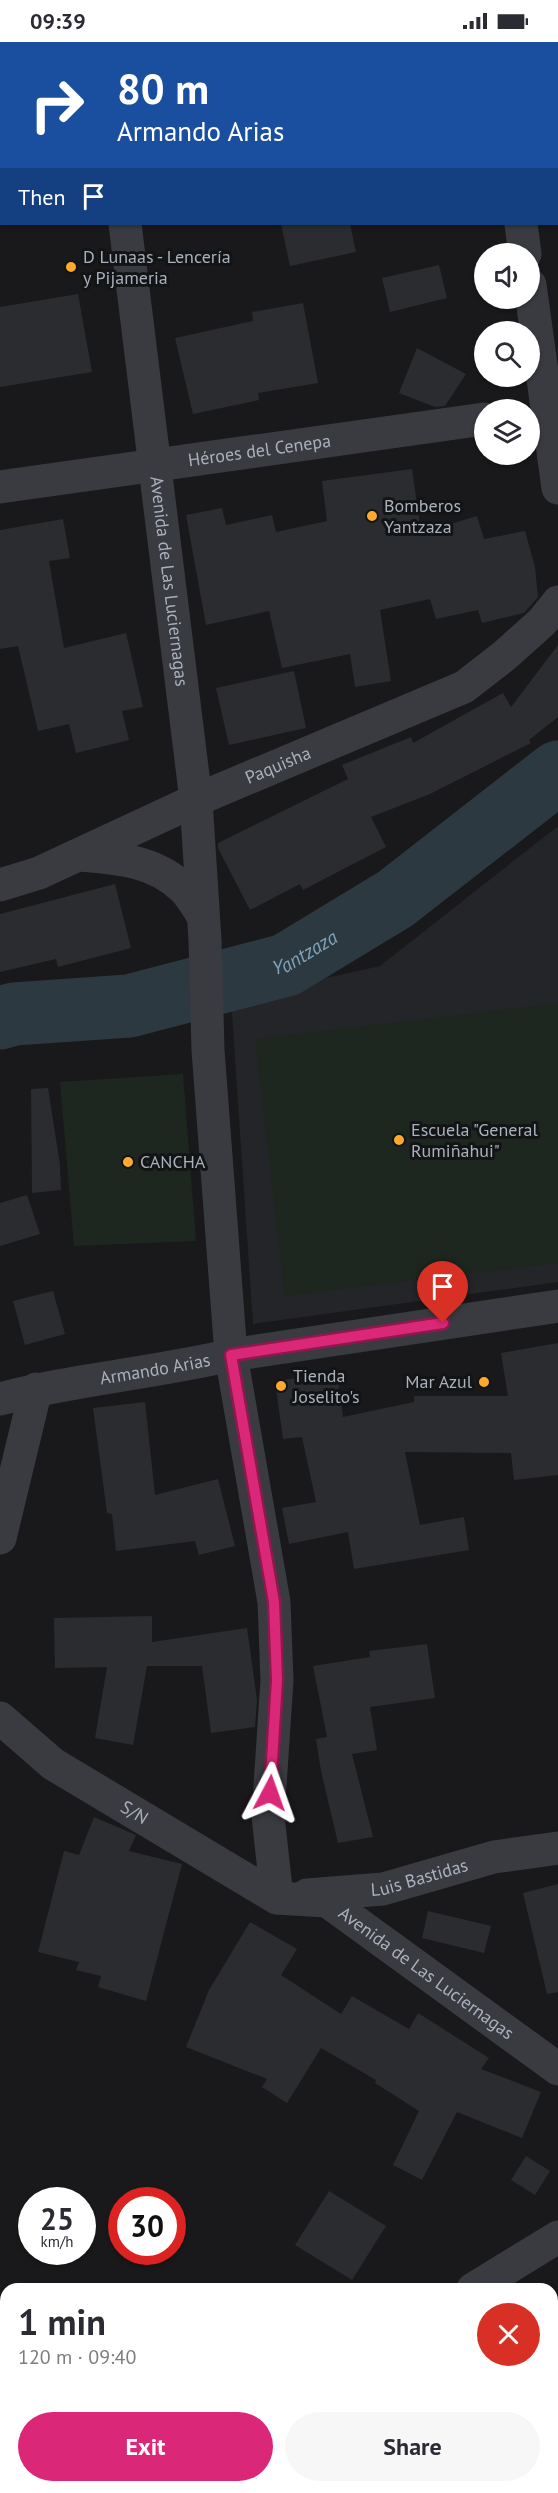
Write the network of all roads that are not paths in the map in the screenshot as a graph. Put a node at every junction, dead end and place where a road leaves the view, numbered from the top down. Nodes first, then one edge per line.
1 (125, 225) edge
2 (521, 225) edge
3 (524, 243) edge
4 (533, 309) edge
5 (545, 410) edge
6 (474, 420) edge
7 (156, 465) junction
8 (0, 487) edge
9 (558, 488) edge
10 (550, 612) edge
11 (196, 800) junction
12 (78, 855) junction
13 (0, 885) edge
14 (204, 928) junction
15 (558, 1306) edge
16 (231, 1355) junction
17 (36, 1389) junction
18 (0, 1398) edge
19 (0, 1538) edge
20 (0, 1718) edge
21 (558, 1848) edge
22 (277, 1898) junction
23 (558, 2069) edge
24 (558, 2237) edge
25 (483, 2283) edge

1 - 7 street, Avenida de Las Luciernagas
2 - 3 street
4 - 5 street
5 - 9 street
6 - 7 street, Héroes del Cenepa
7 - 8 street, Héroes del Cenepa
7 - 11 street, Avenida de Las Luciernagas
10 - 11 street, Paquisha
11 - 12 street, Paquisha
11 - 14 street, Avenida de Las Luciernagas
12 - 13 street, Paquisha
12 - 14 street
14 - 16 street, Avenida de Las Luciernagas
15 - 16 street, Armando Arias
16 - 17 street, Armando Arias
16 - 22 street
17 - 18 street, Armando Arias
17 - 19 street
20 - 22 street, S/N
21 - 22 street, Luis Bastidas
22 - 23 street, Avenida de Las Luciernagas
24 - 25 street

